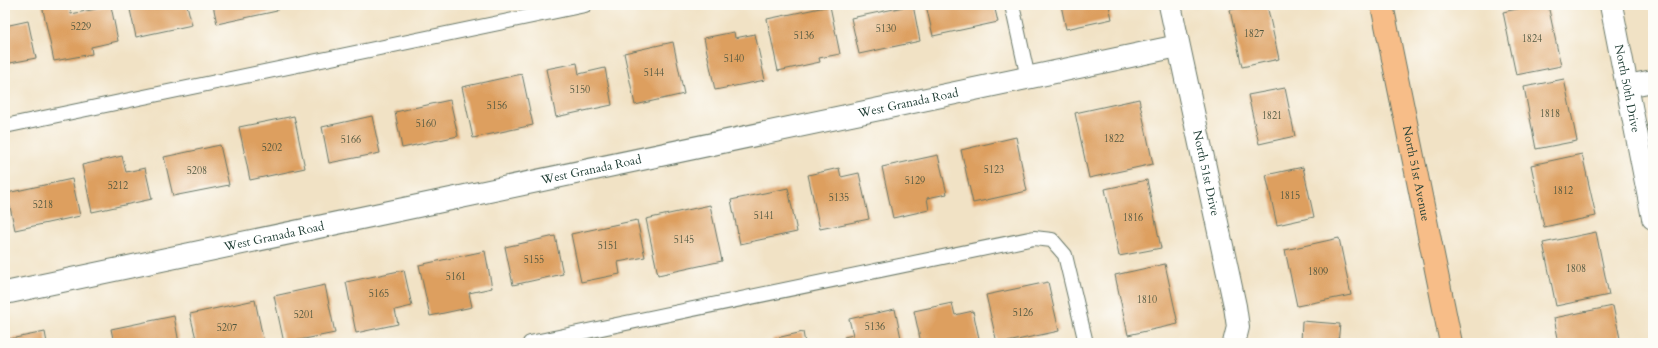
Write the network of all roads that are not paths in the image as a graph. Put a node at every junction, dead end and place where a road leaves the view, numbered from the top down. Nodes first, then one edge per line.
1 (584, 5) edge
2 (1012, 5) edge
3 (1170, 5) edge
4 (1382, 5) edge
5 (1611, 5) edge
6 (1178, 46) junction
7 (1028, 78) junction
8 (1653, 80) edge
9 (1627, 86) junction
10 (5, 126) edge
11 (1653, 218) edge
12 (5, 293) edge
13 (530, 343) edge
14 (1086, 343) edge
15 (1234, 343) edge
16 (1451, 343) edge

1 - 10 lane
2 - 7 lane
3 - 6 street, North 51st Drive
4 - 16 main road, North 51st Avenue
5 - 9 street, North 50th Drive
6 - 7 street, West Granada Road
6 - 15 street, North 51st Drive
7 - 12 street, West Granada Road
8 - 9 street
9 - 11 street, North 50th Drive
13 - 14 lane

